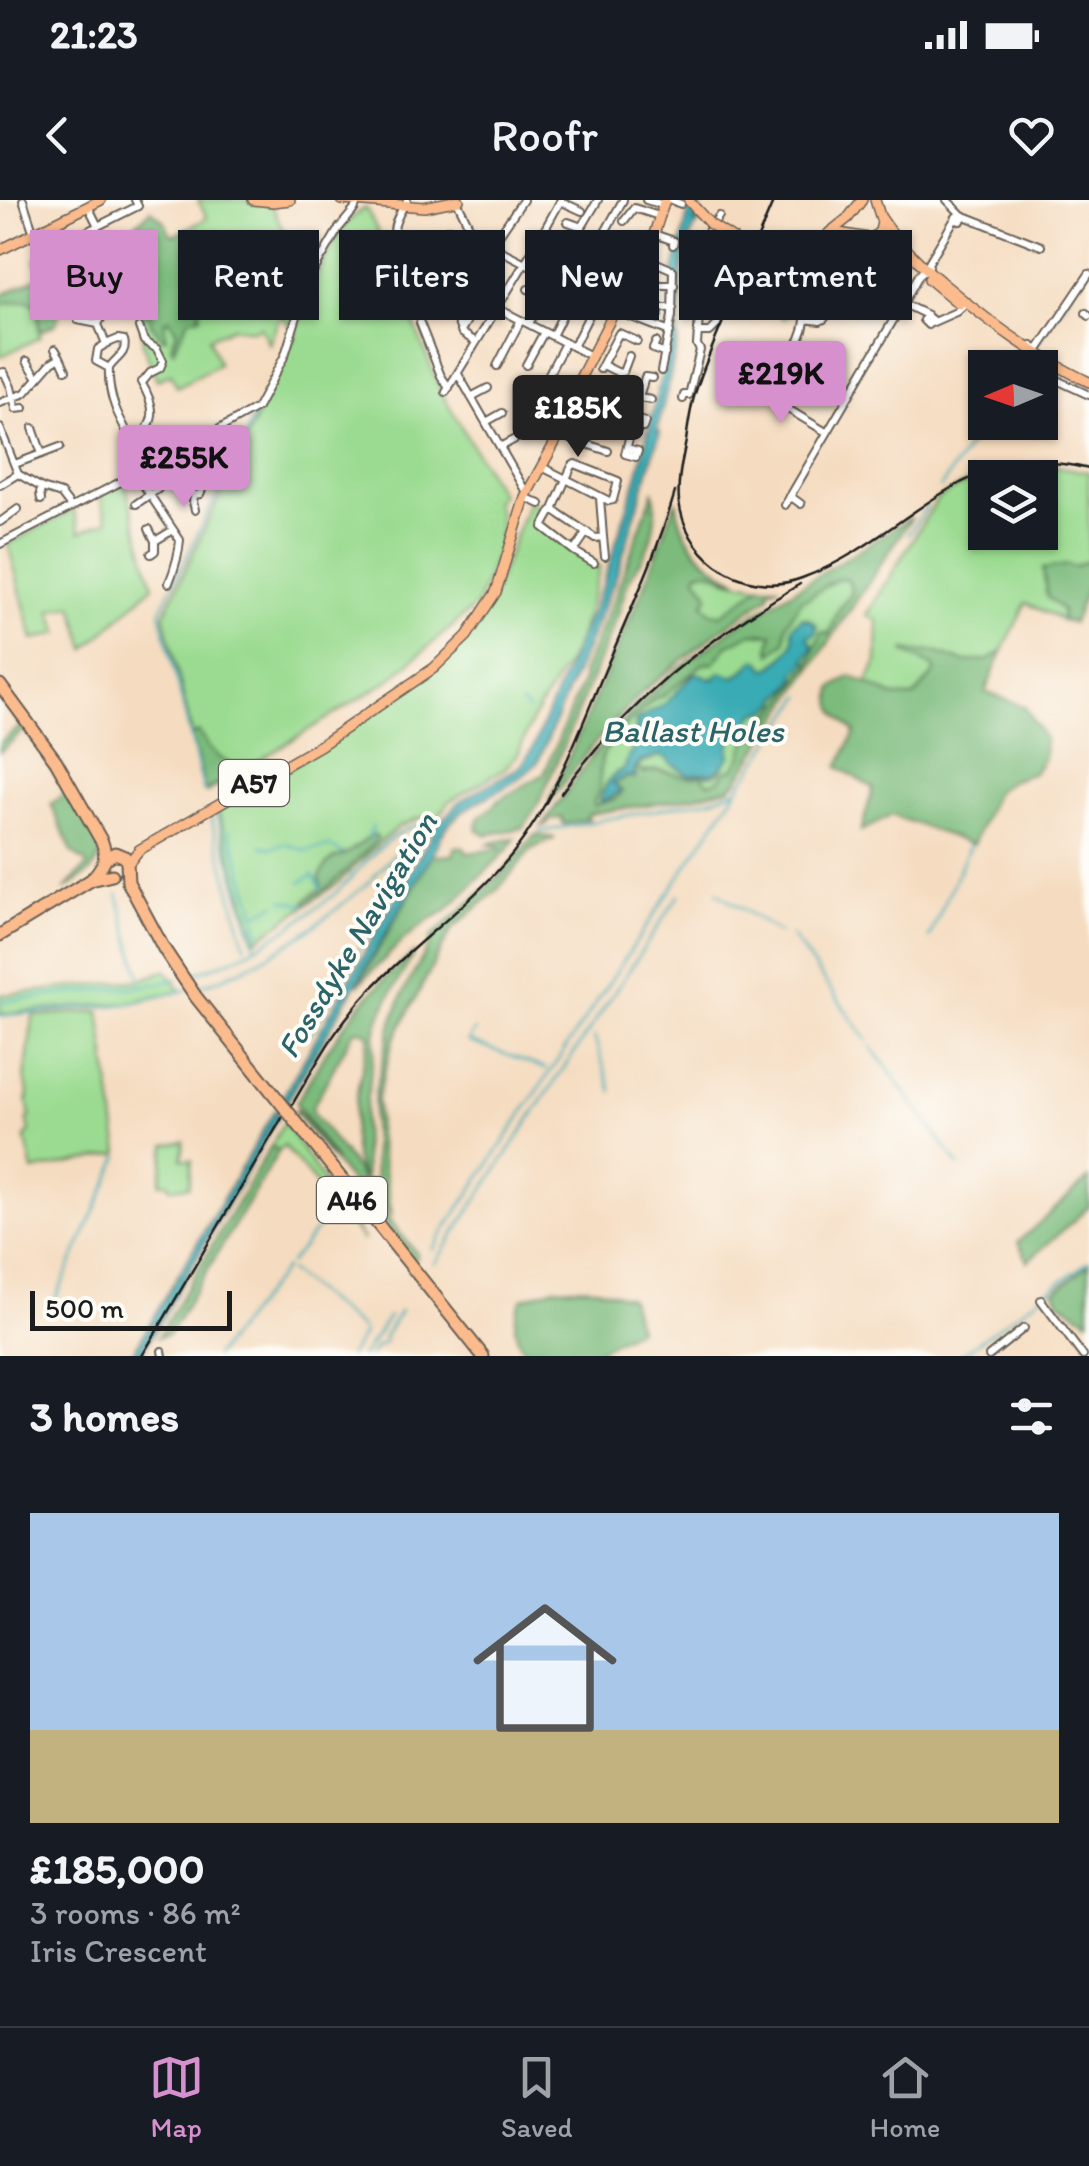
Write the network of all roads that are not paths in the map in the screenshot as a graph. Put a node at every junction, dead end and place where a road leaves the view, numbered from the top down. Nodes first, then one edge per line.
1 (22, 200) edge
2 (100, 200) edge
3 (253, 200) edge
4 (290, 200) edge
5 (342, 200) edge
6 (458, 200) edge
7 (523, 200) edge
8 (561, 200) edge
9 (598, 200) edge
10 (624, 200) edge
11 (646, 200) edge
12 (875, 200) edge
13 (358, 201) edge
14 (686, 202) edge
15 (136, 203) edge
16 (859, 204) edge
17 (403, 205) edge
18 (665, 205) edge
19 (88, 206) junction
20 (582, 211) dead end
21 (719, 216) dead end
22 (880, 216) junction
23 (957, 216) edge
24 (848, 218) junction
25 (624, 221) dead end
26 (568, 222) dead end
27 (98, 226) junction
28 (33, 230) edge
29 (42, 230) edge
30 (90, 230) edge
31 (395, 230) edge
32 (471, 230) edge
33 (503, 230) edge
34 (544, 230) edge
35 (606, 230) edge
36 (656, 230) edge
37 (709, 230) edge
38 (720, 230) edge
39 (832, 230) edge
40 (851, 230) edge
41 (880, 230) edge
42 (30, 236) edge
43 (659, 236) edge
44 (673, 245) dead end
45 (1041, 246) dead end
46 (0, 250) edge
47 (505, 253) edge
48 (912, 260) edge
49 (525, 263) joint
50 (659, 265) edge
51 (924, 270) junction
52 (1088, 277) edge
53 (659, 284) edge
54 (674, 285) junction
55 (505, 295) edge
56 (960, 306) junction
57 (673, 308) junction
58 (661, 309) dead end
59 (505, 312) edge
60 (918, 312) junction
61 (78, 320) dead end
62 (100, 320) edge
63 (456, 320) edge
64 (467, 320) edge
65 (490, 320) edge
66 (557, 320) edge
67 (585, 320) edge
68 (614, 320) edge
69 (624, 320) edge
70 (638, 320) edge
71 (700, 320) edge
72 (719, 320) edge
73 (806, 320) edge
74 (525, 322) junction
75 (98, 324) junction
76 (420, 324) dead end
77 (1001, 324) dead end
78 (139, 327) dead end
79 (461, 330) junction
80 (613, 330) junction
81 (670, 332) junction
82 (699, 332) junction
83 (548, 334) junction
84 (638, 341) dead end
85 (476, 342) junction
86 (656, 342) dead end
87 (106, 344) junction
88 (569, 345) junction
89 (55, 349) dead end
90 (1018, 350) edge
91 (665, 354) junction
92 (591, 356) junction
93 (628, 356) dead end
94 (60, 357) junction
95 (27, 361) dead end
96 (526, 365) dead end
97 (497, 366) dead end
98 (109, 368) junction
99 (66, 370) dead end
100 (661, 371) dead end
101 (0, 373) edge
102 (458, 374) junction
103 (1058, 376) edge
104 (646, 377) dead end
105 (38, 378) junction
106 (618, 383) dead end
107 (577, 384) junction
108 (761, 384) junction
109 (488, 388) dead end
110 (1089, 388) edge
111 (471, 397) junction
112 (12, 398) junction
113 (613, 398) junction
114 (640, 398) junction
115 (748, 398) dead end
116 (683, 399) dead end
117 (651, 400) dead end
118 (0, 404) edge
119 (631, 406) junction
120 (24, 408) dead end
121 (567, 410) junction
122 (502, 413) dead end
123 (523, 413) dead end
124 (486, 422) junction
125 (616, 426) dead end
126 (33, 428) dead end
127 (221, 430) junction
128 (0, 431) edge
129 (826, 432) junction
130 (559, 435) junction
131 (240, 438) dead end
132 (517, 438) dead end
133 (134, 444) junction
134 (500, 447) junction
135 (60, 448) dead end
136 (627, 448) dead end
137 (608, 451) dead end
138 (9, 452) junction
139 (176, 453) junction
140 (42, 454) junction
141 (164, 454) dead end
142 (0, 456) edge
143 (15, 464) junction
144 (146, 466) junction
145 (542, 467) junction
146 (228, 469) dead end
147 (133, 473) junction
148 (18, 474) junction
149 (566, 479) junction
150 (0, 484) edge
151 (42, 488) junction
152 (158, 489) dead end
153 (149, 494) junction
154 (194, 494) junction
155 (526, 494) junction
156 (790, 496) junction
157 (600, 498) junction
158 (41, 500) dead end
159 (136, 504) dead end
160 (540, 504) dead end
161 (800, 504) dead end
162 (785, 505) dead end
163 (71, 507) junction
164 (554, 509) junction
165 (18, 510) dead end
166 (195, 510) dead end
167 (0, 522) edge
168 (149, 529) dead end
169 (173, 530) junction
170 (0, 531) edge
171 (587, 532) junction
172 (603, 537) junction
173 (155, 541) junction
174 (3, 542) edge
175 (574, 551) junction
176 (151, 554) dead end
177 (605, 556) dead end
178 (594, 563) dead end
179 (169, 582) dead end
180 (0, 682) edge
181 (115, 864) junction
182 (1, 933) edge
183 (1041, 1300) dead end
184 (1050, 1313) junction
185 (1042, 1318) dead end
186 (1068, 1320) dead end
187 (1060, 1326) junction
188 (1020, 1329) dead end
189 (480, 1356) edge
190 (988, 1356) edge
191 (1083, 1356) edge

1 - 28 street
2 - 19 main road
3 - 4 main road
5 - 13 main road
6 - 17 main road
6 - 32 street
7 - 33 street
8 - 20 street
8 - 34 street
9 - 26 street
10 - 35 street
11 - 18 street
12 - 22 main road
13 - 17 main road
13 - 127 street
14 - 18 street
14 - 38 main road, bridge
15 - 27 street
16 - 22 main road
16 - 24 main road
17 - 31 street
18 - 25 street
18 - 36 main road, A57
19 - 27 street
19 - 29 main road
21 - 37 street
22 - 41 main road
22 - 51 main road
23 - 45 street
23 - 51 street
24 - 39 main road
24 - 40 main road
27 - 30 street
42 - 46 main road
43 - 44 street
47 - 49 street
48 - 51 main road
49 - 55 street
50 - 54 street
51 - 56 main road
51 - 56 main road
51 - 60 street
52 - 77 street
53 - 54 street
54 - 57 street
56 - 60 street
56 - 90 main road
56 - 110 main road
57 - 58 street
57 - 81 street
59 - 74 street
60 - 129 street
61 - 75 street
62 - 75 street
63 - 79 street
64 - 79 street
65 - 85 street
66 - 83 street
67 - 88 street
68 - 80 main road, A57
69 - 80 street
70 - 81 street
71 - 82 street
72 - 82 street
73 - 108 street
74 - 83 street
74 - 97 street
75 - 87 street
76 - 102 street
78 - 133 street
79 - 85 street
80 - 84 street
80 - 92 main road, A57
80 - 93 street
81 - 91 street
82 - 116 street
83 - 88 street
83 - 96 street
85 - 102 street
86 - 91 street
87 - 98 street
87 - 98 street
88 - 92 street
88 - 123 street
89 - 94 street
91 - 100 street
92 - 107 main road, A57
94 - 99 street
94 - 105 street
95 - 105 street
98 - 133 street
101 - 112 street
102 - 111 street
103 - 110 main road
104 - 114 street
105 - 112 street
106 - 113 street
107 - 113 street
107 - 121 main road, A57
108 - 115 street
108 - 129 street
109 - 111 street
111 - 124 street
112 - 118 street
112 - 120 street
113 - 119 street
114 - 117 street
114 - 119 street
119 - 136 street
121 - 125 street
121 - 130 main road, A57
122 - 124 street
124 - 134 street
126 - 140 street
127 - 131 street
127 - 139 street
128 - 138 street
129 - 156 street
130 - 137 street
130 - 145 main road, A57
132 - 134 street
133 - 144 street
134 - 155 street
135 - 140 street
138 - 142 street
138 - 143 street
139 - 144 street
139 - 154 street
140 - 143 street
141 - 144 street
143 - 148 street
144 - 147 street
145 - 149 street
145 - 155 main road, A57
146 - 154 street
147 - 153 street
147 - 163 street
148 - 150 street
148 - 151 street
149 - 157 street
149 - 157 street
149 - 164 street
151 - 158 street
151 - 163 street
152 - 153 street
153 - 159 street
153 - 169 street
154 - 166 street
155 - 160 street
155 - 181 main road, A57
156 - 161 street
156 - 162 street
157 - 172 street
163 - 174 street
164 - 171 street
164 - 175 street
165 - 167 street
168 - 173 street
169 - 173 street
169 - 179 street
170 - 174 street
171 - 172 street
171 - 175 street
172 - 177 street
173 - 176 street
175 - 178 street
180 - 181 highway, A46
181 - 182 highway
181 - 189 highway, A46, bridge
183 - 184 street
184 - 185 street
184 - 187 street
186 - 187 street
187 - 191 street
188 - 190 street

